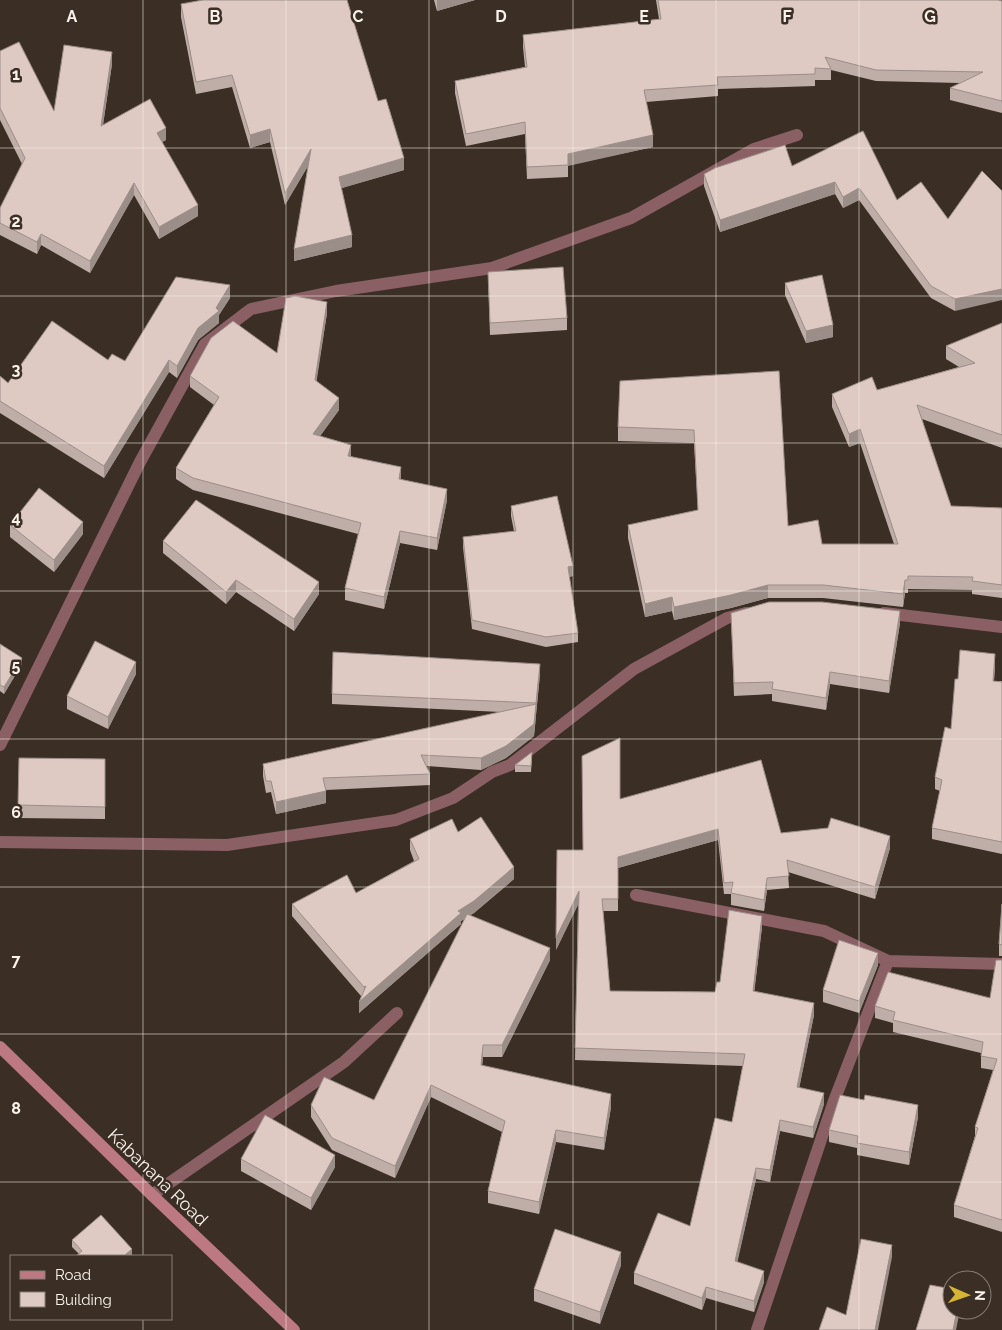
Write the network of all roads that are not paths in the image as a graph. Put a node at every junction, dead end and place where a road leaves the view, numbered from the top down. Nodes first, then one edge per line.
1 (797, 135) dead end
2 (760, 608) edge
3 (869, 611) edge
4 (1002, 628) edge
5 (0, 745) edge
6 (0, 842) edge
7 (636, 895) dead end
8 (888, 961) junction
9 (1002, 964) edge
10 (397, 1013) dead end
11 (0, 1047) edge
12 (152, 1195) junction
13 (294, 1330) edge
14 (757, 1330) edge

1 - 5 street
2 - 6 street
3 - 4 street
7 - 8 street
8 - 9 street
8 - 14 street
10 - 12 street
11 - 12 street, Kabanana Road
12 - 13 street, Kabanana Road

